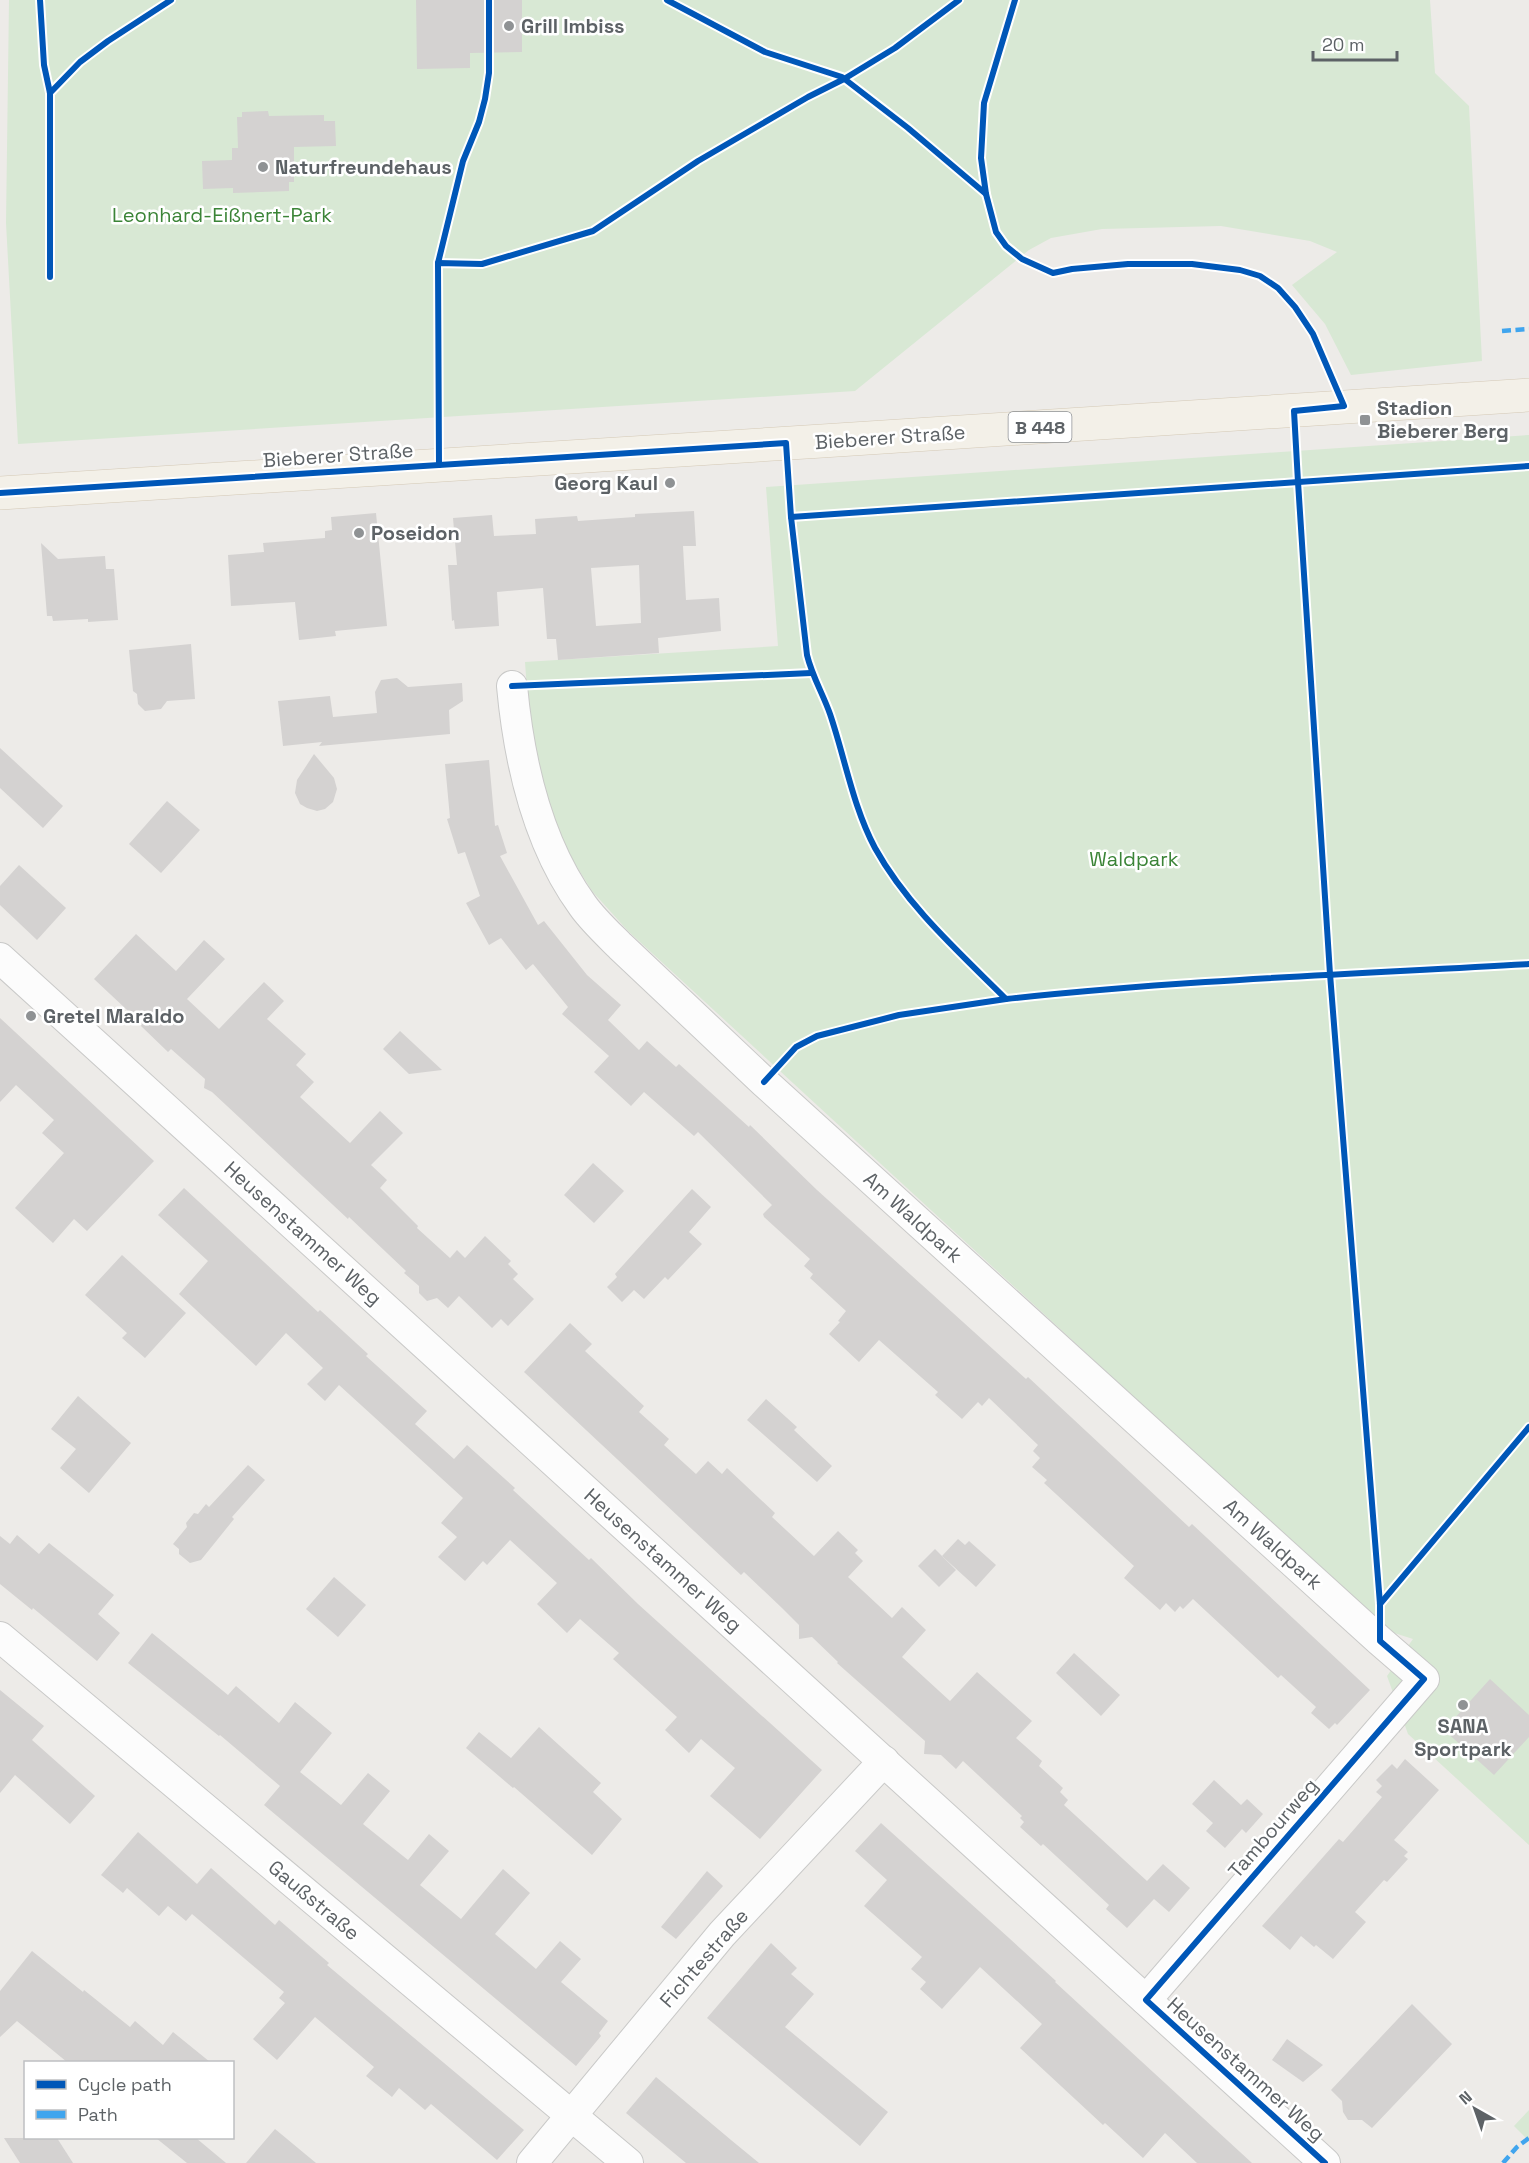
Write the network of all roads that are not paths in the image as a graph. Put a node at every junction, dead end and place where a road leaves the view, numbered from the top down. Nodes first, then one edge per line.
1 (1529, 395) edge
2 (0, 493) edge
3 (512, 686) dead end
4 (0, 958) edge
5 (0, 1637) edge
6 (1424, 1679) joint
7 (884, 1761) junction
8 (1146, 2000) junction
9 (571, 2116) junction
10 (532, 2163) edge
11 (628, 2163) edge
12 (1325, 2163) edge

1 - 2 main road, Bieberer Straße / B 448
3 - 6 street, Am Waldpark
4 - 7 street, Heusenstammer Weg
5 - 9 street, Gaußstraße
6 - 8 street, Tambourweg
7 - 8 street, Heusenstammer Weg
7 - 9 street, Fichtestraße
8 - 12 street, Heusenstammer Weg
9 - 10 street, Fichtestraße
9 - 11 street, Gaußstraße

